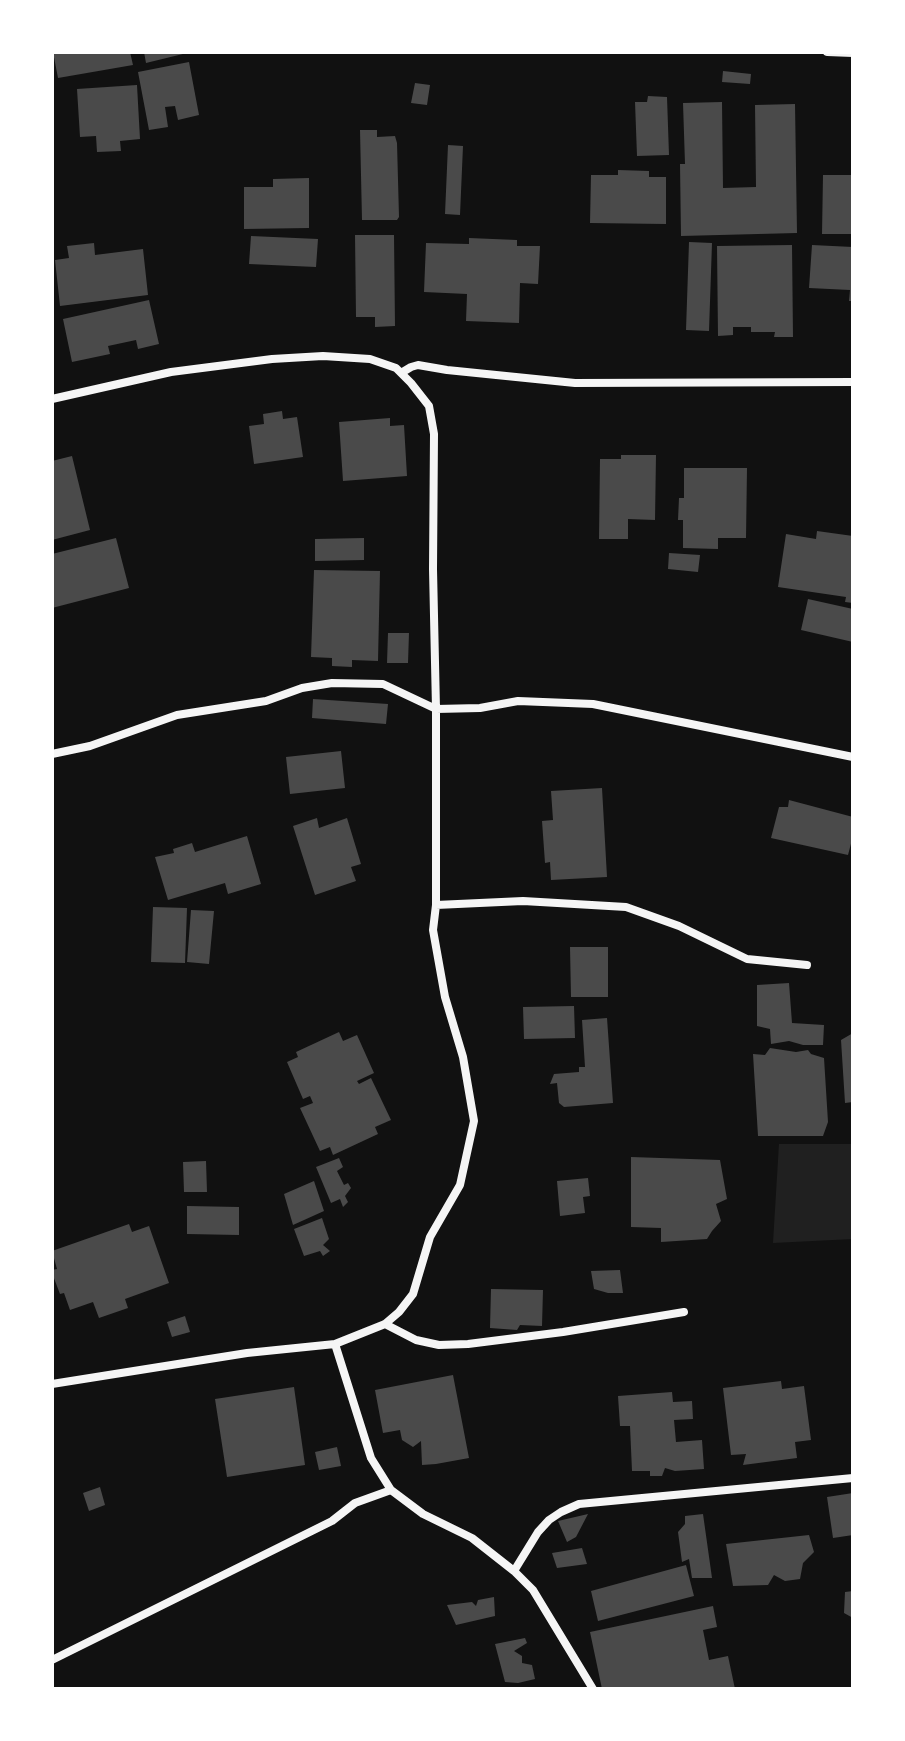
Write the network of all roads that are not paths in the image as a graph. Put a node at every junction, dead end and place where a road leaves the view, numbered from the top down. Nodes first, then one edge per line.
1 (827, 52) edge
2 (853, 53) edge
3 (401, 373) junction
4 (853, 382) edge
5 (52, 399) edge
6 (436, 709) junction
7 (52, 754) edge
8 (853, 757) edge
9 (436, 905) junction
10 (807, 965) dead end
11 (684, 1312) dead end
12 (385, 1324) junction
13 (335, 1344) junction
14 (52, 1384) edge
15 (853, 1478) edge
16 (391, 1490) junction
17 (514, 1571) junction
18 (52, 1660) edge
19 (593, 1689) edge

1 - 2 street
3 - 4 street
3 - 5 street
3 - 6 street
6 - 7 street
6 - 8 street
6 - 9 street
9 - 10 street
9 - 12 street
11 - 12 street
12 - 13 street
13 - 14 street
13 - 16 street
15 - 17 street
16 - 17 street
16 - 18 street
17 - 19 street

